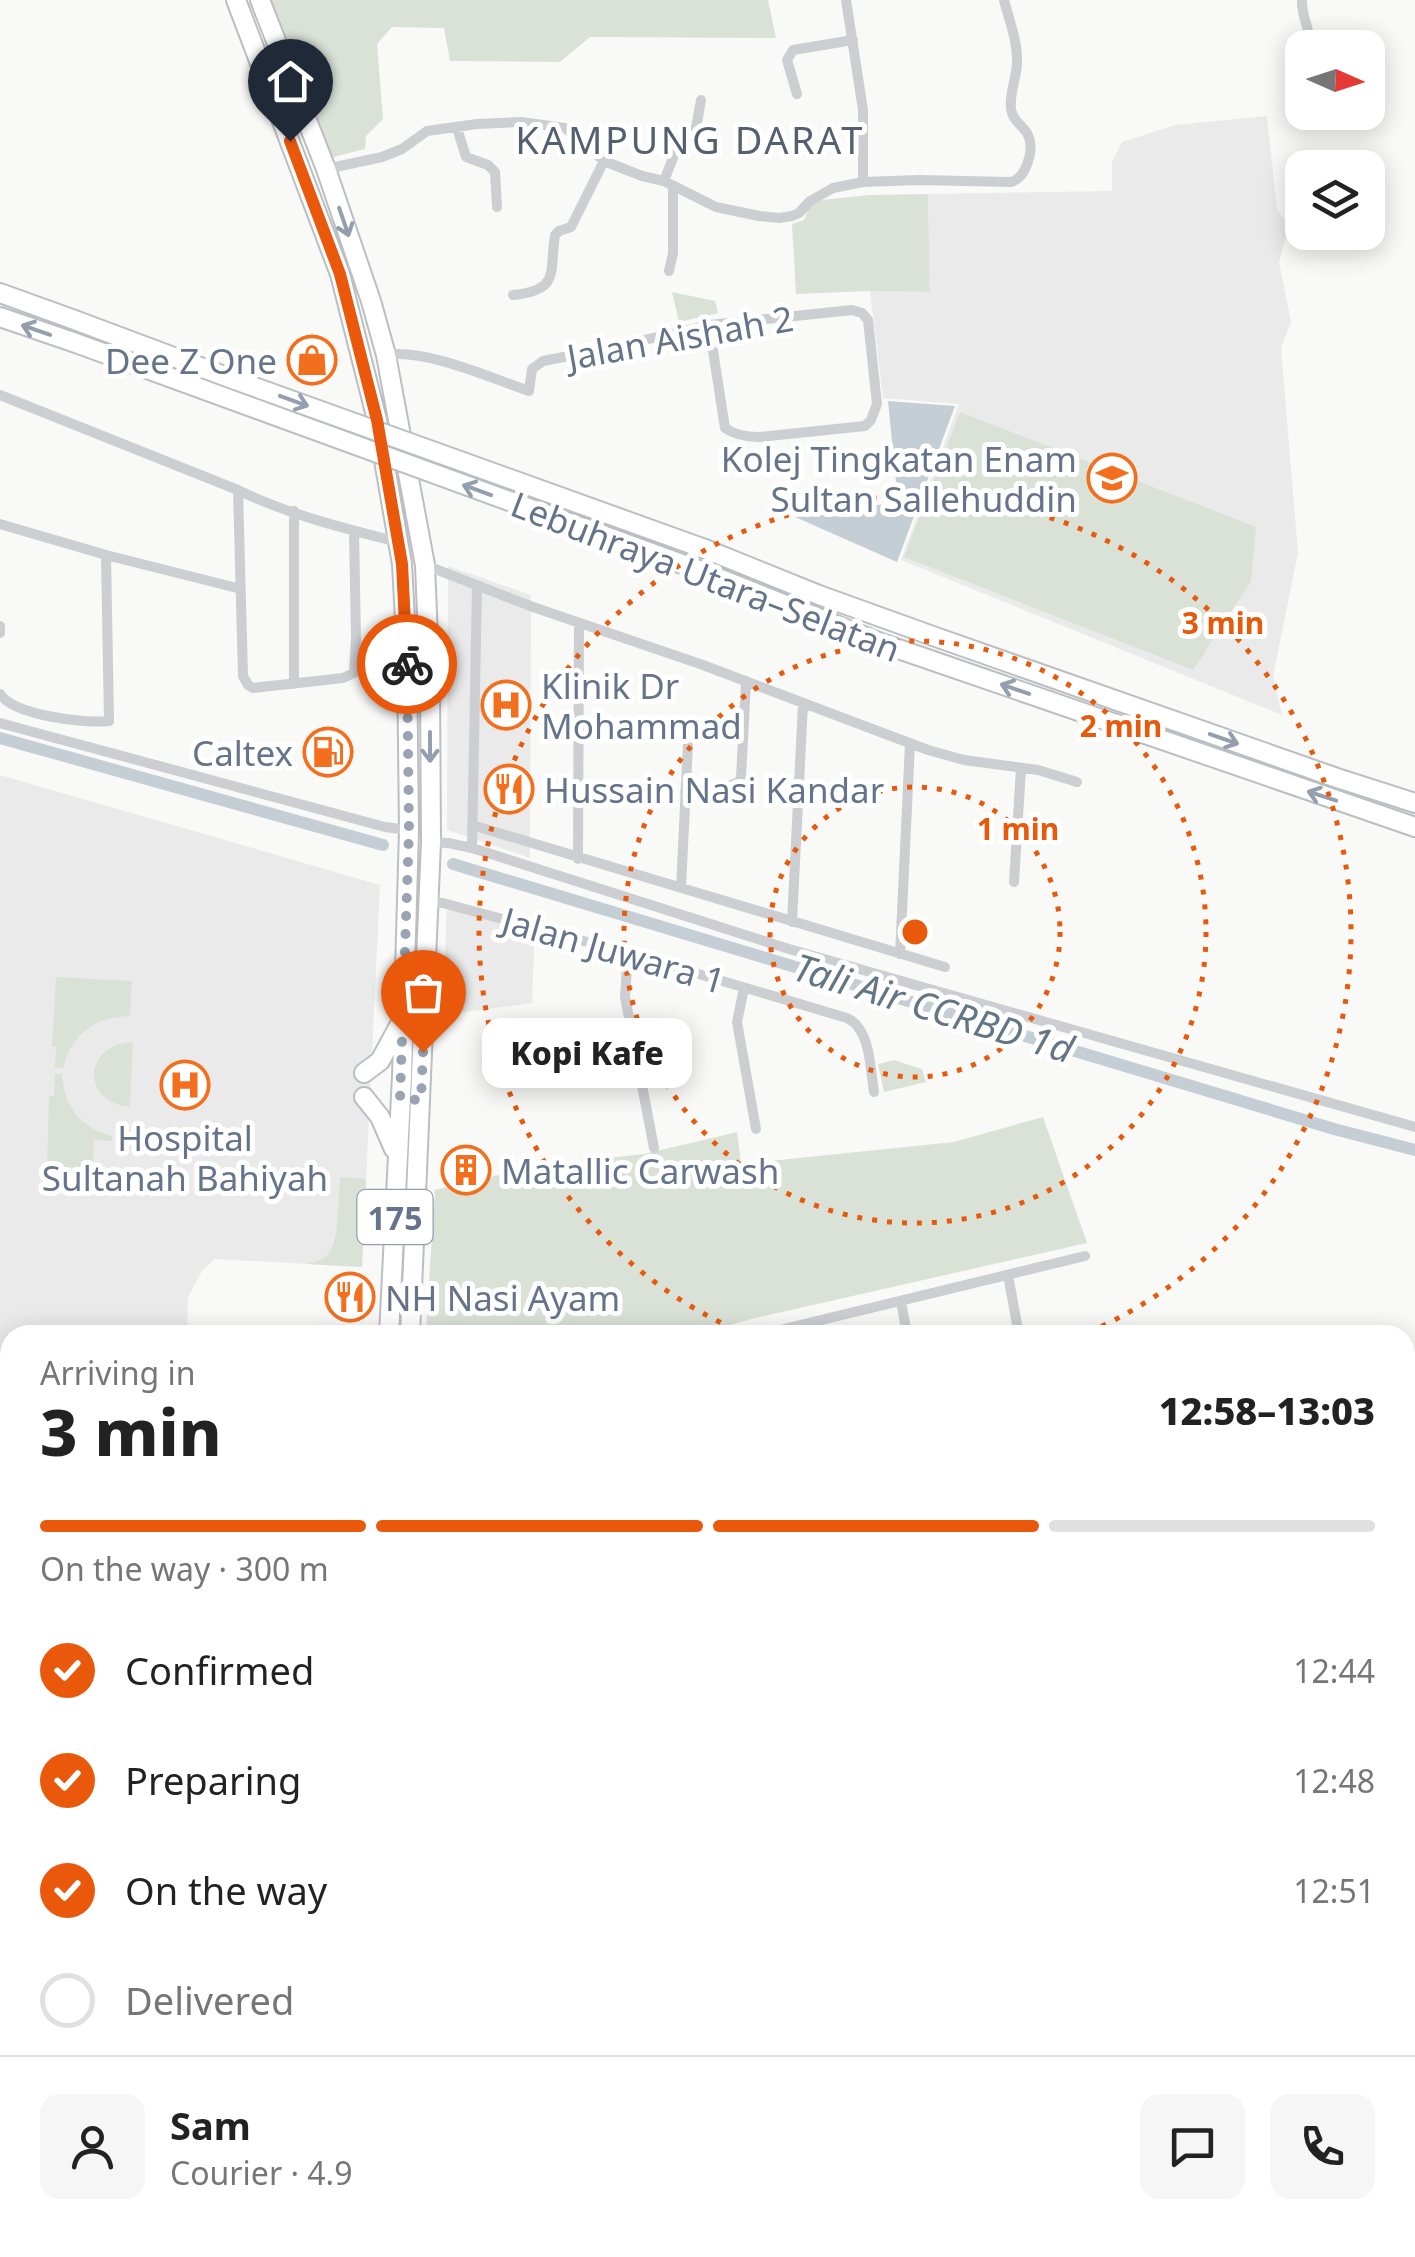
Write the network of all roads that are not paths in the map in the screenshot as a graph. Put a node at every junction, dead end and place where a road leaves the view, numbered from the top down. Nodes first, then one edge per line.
1 (236, 0) edge
2 (260, 0) edge
3 (846, 0) edge
4 (1004, 0) edge
5 (1302, 0) edge
6 (1309, 30) edge
7 (852, 40) junction
8 (796, 94) dead end
9 (701, 100) dead end
10 (457, 128) junction
11 (604, 161) junction
12 (326, 169) junction
13 (863, 182) junction
14 (668, 184) junction
15 (497, 206) dead end
16 (669, 271) dead end
17 (0, 293) edge
18 (513, 295) dead end
19 (0, 317) edge
20 (708, 325) junction
21 (386, 355) junction
22 (0, 395) edge
23 (238, 490) junction
24 (294, 511) junction
25 (0, 524) edge
26 (354, 531) junction
27 (399, 542) junction
28 (106, 556) junction
29 (424, 565) junction
30 (477, 585) junction
31 (241, 589) junction
32 (579, 623) junction
33 (746, 683) junction
34 (294, 684) junction
35 (1, 697) edge
36 (804, 704) junction
37 (0, 724) edge
38 (689, 724) dead end
39 (910, 744) junction
40 (1021, 768) junction
41 (1077, 782) dead end
42 (686, 792) junction
43 (1415, 803) edge
44 (472, 825) junction
45 (1415, 827) edge
46 (409, 830) junction
47 (430, 842) junction
48 (472, 848) junction
49 (578, 858) junction
50 (1014, 882) dead end
51 (681, 888) junction
52 (428, 902) junction
53 (792, 922) junction
54 (628, 954) junction
55 (900, 954) junction
56 (945, 967) dead end
57 (744, 988) junction
58 (403, 1015) junction
59 (364, 1073) dead end
60 (402, 1076) junction
61 (422, 1077) junction
62 (874, 1092) dead end
63 (364, 1098) dead end
64 (400, 1099) junction
65 (421, 1100) junction
66 (1415, 1127) edge
67 (756, 1129) dead end
68 (654, 1148) dead end
69 (398, 1160) junction
70 (1084, 1256) dead end
71 (1008, 1276) junction
72 (901, 1301) junction
73 (390, 1325) edge
74 (410, 1325) edge
75 (801, 1325) edge
76 (905, 1325) edge
77 (1017, 1325) edge

1 - 27 highway, 175
2 - 12 highway, 175
3 - 7 street
4 - 13 street
5 - 6 street
7 - 8 street
7 - 13 street
9 - 14 street
10 - 11 street
10 - 12 street
10 - 15 street
11 - 14 street
11 - 18 street
12 -> 21 highway, 175
13 - 14 street
14 - 16 street
17 -> 43 highway, Lebuhraya Utara–Selatan, bridge
45 -> 19 highway, Lebuhraya Utara–Selatan, bridge
20 - 20 street, Jalan Aishah 2
20 - 21 street, Jalan Aishah 2
21 - 29 highway, 175
22 - 23 street
23 - 24 street
23 - 31 street
24 - 26 street
24 - 34 street
25 - 28 street
26 - 27 street
26 - 34 street
27 - 46 highway, 175
28 - 31 street
28 - 35 street
29 - 30 street
29 -> 47 highway, 175
30 - 32 street
30 - 44 street
31 - 34 street
32 - 33 street
32 - 49 street
33 - 36 street
33 - 42 street
36 - 39 street
36 - 53 street
37 - 46 street
38 - 42 street
39 - 40 street
39 - 55 street
40 - 41 street
40 - 50 street
42 - 51 street
44 - 48 street
44 - 49 street
46 - 58 highway, 175
47 - 48 street
47 - 52 highway, 175
48 - 66 street
49 - 51 street
51 - 53 street
52 - 54 street, Jalan Juwara 1
52 - 61 highway, 175
53 - 55 street
54 - 57 street, Jalan Juwara 1
54 - 68 street
55 - 56 street
57 - 62 street, Jalan Juwara 1
57 - 67 street
58 - 59 highway
58 - 60 highway, 175
60 - 61 highway
60 - 64 highway, 175
61 - 65 highway, 175
63 - 69 highway
64 - 65 highway
64 - 69 highway, 175
65 - 74 highway, 175
69 - 73 highway, 175
70 - 71 street
71 - 72 street
71 - 77 street
72 - 75 street
72 - 76 street

